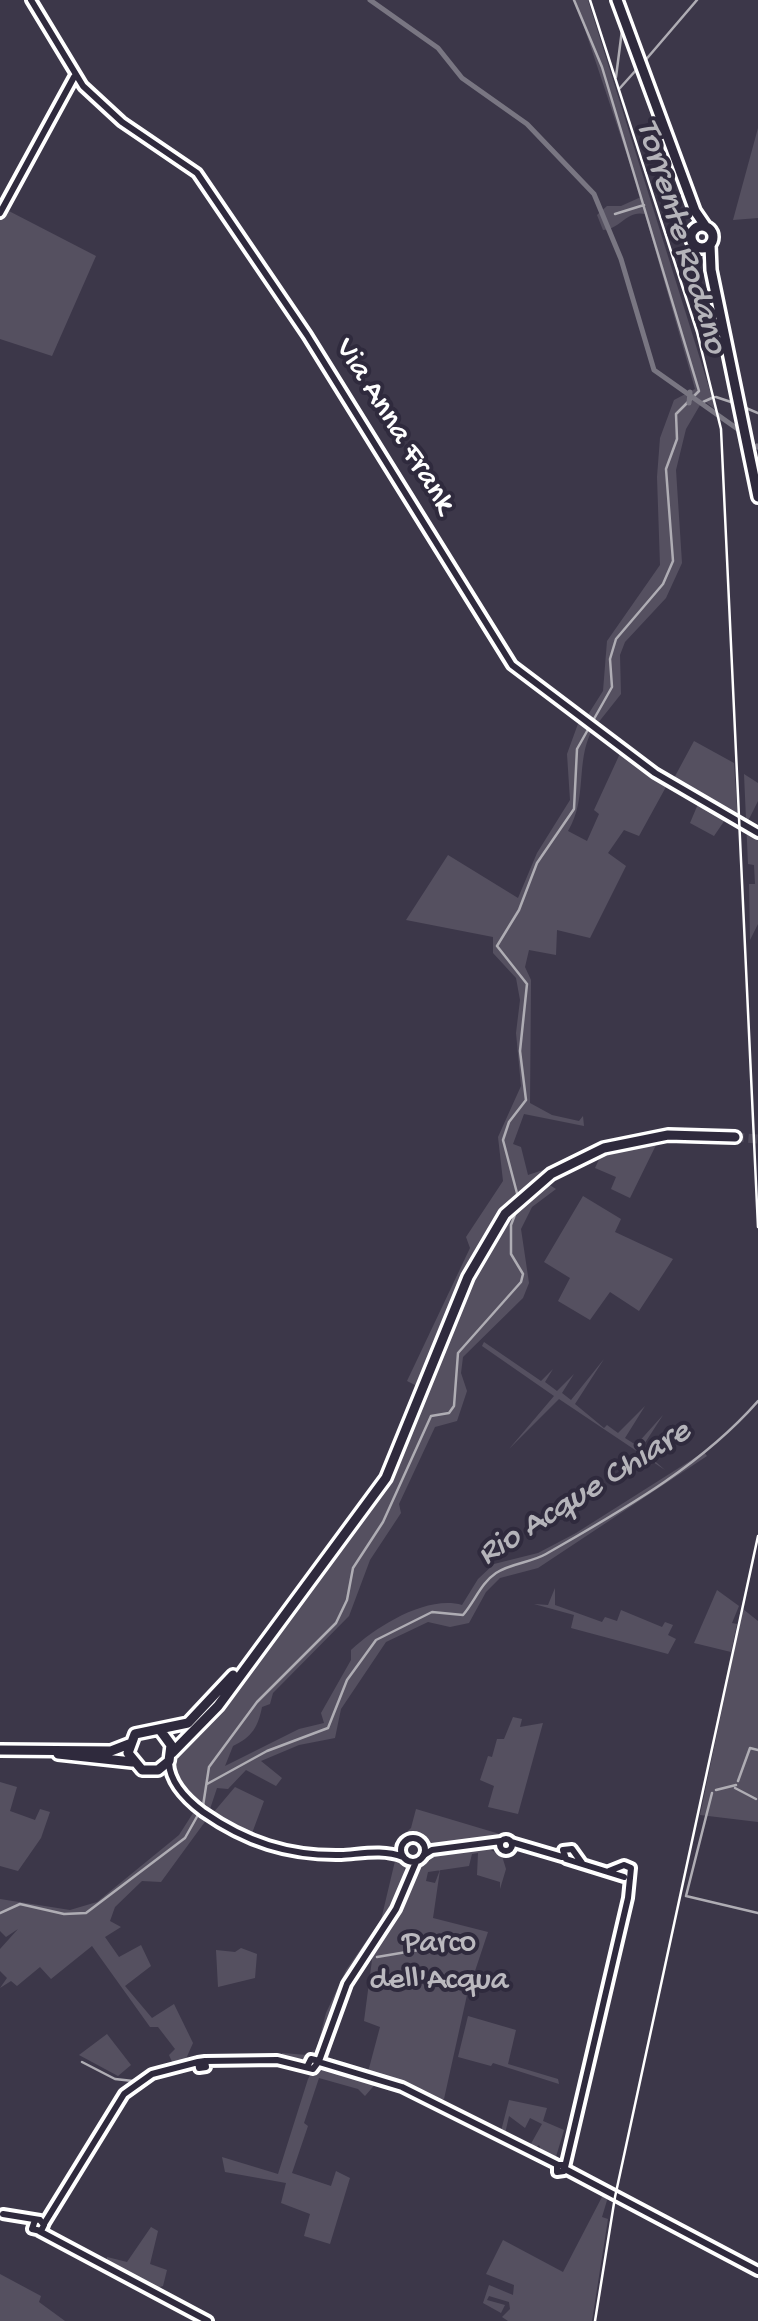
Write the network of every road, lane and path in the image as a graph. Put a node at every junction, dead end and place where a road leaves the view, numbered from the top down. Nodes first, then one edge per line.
1 (31, 0) edge
2 (617, 0) edge
3 (74, 77) junction
4 (692, 205) junction
5 (0, 212) edge
6 (706, 227) junction
7 (692, 231) junction
8 (710, 244) junction
9 (697, 247) junction
10 (711, 270) junction
11 (758, 497) edge
12 (758, 833) edge
13 (735, 1137) tunnel mouth
14 (258, 1647) junction
15 (160, 1730) junction
16 (129, 1744) junction
17 (0, 1750) edge
18 (45, 1752) junction
19 (170, 1757) junction
20 (132, 1762) junction
21 (155, 1771) junction
22 (172, 1778) junction
23 (423, 1844) junction
24 (402, 1845) junction
25 (441, 1848) junction
26 (381, 1852) junction
27 (424, 1855) junction
28 (404, 1858) junction
29 (416, 1862) junction
30 (407, 1878) junction
31 (314, 2062) junction
32 (561, 2168) junction
33 (2, 2213) edge
34 (39, 2225) junction
35 (758, 2271) edge
36 (208, 2321) edge

1 - 3 street, Via Anna Frank
2 - 4 main road
3 - 5 street
3 - 12 street, Via Anna Frank
4 - 6 main road
4 - 7 main road
6 - 7 main road
6 - 8 main road
7 - 9 main road
8 - 9 main road
8 - 10 main road
9 - 10 main road
10 - 11 main road
13 - 14 main road
14 - 15 main road
14 - 19 main road
15 - 16 main road
15 - 19 main road
16 - 18 main road
16 - 20 main road
17 - 18 main road
18 - 20 main road
19 - 21 main road
19 - 22 street
20 - 21 main road
21 - 22 street
22 - 26 street
23 - 24 street
23 - 25 street
23 - 27 street
24 - 26 street
24 - 28 street
25 - 27 street
25 - 32 street
26 - 28 street
27 - 29 street
28 - 29 street
28 - 30 street
29 - 30 street
30 - 31 street
31 - 32 street
31 - 34 street
32 - 35 street
33 - 34 street
34 - 36 street

